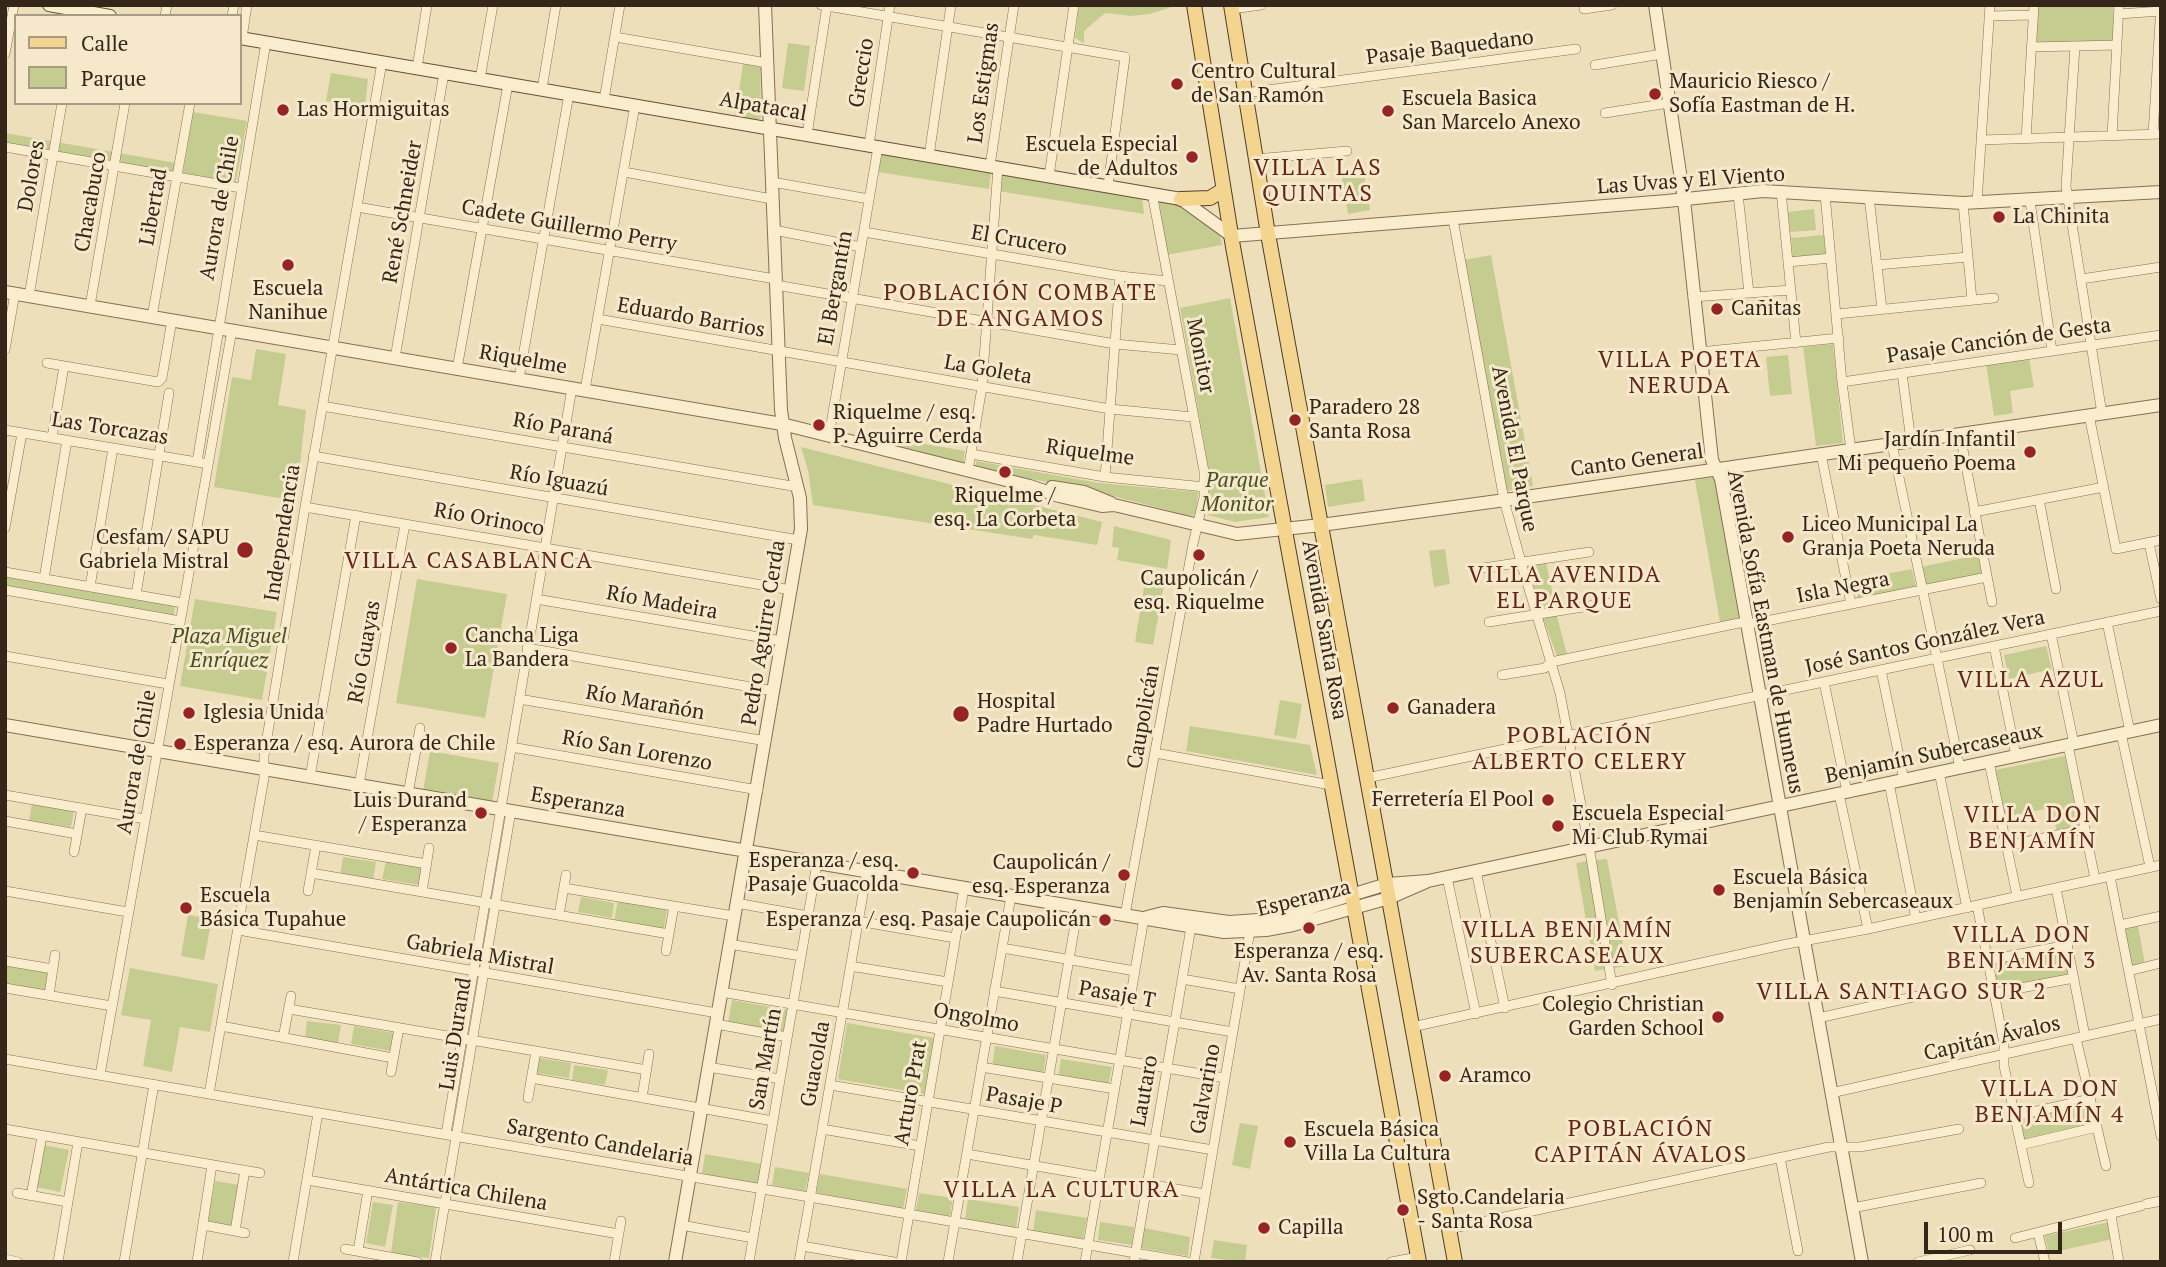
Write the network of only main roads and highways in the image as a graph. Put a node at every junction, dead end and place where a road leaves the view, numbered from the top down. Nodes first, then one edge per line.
1 (1194, 5) edge
2 (1232, 7) edge
3 (1223, 190) junction
4 (1181, 198) road end
5 (1419, 1259) edge
6 (1455, 1262) edge

1 - 3 main road, Avenida Santa Rosa
2 - 6 main road, Avenida Santa Rosa
3 - 4 main road
3 - 5 main road, Avenida Santa Rosa

